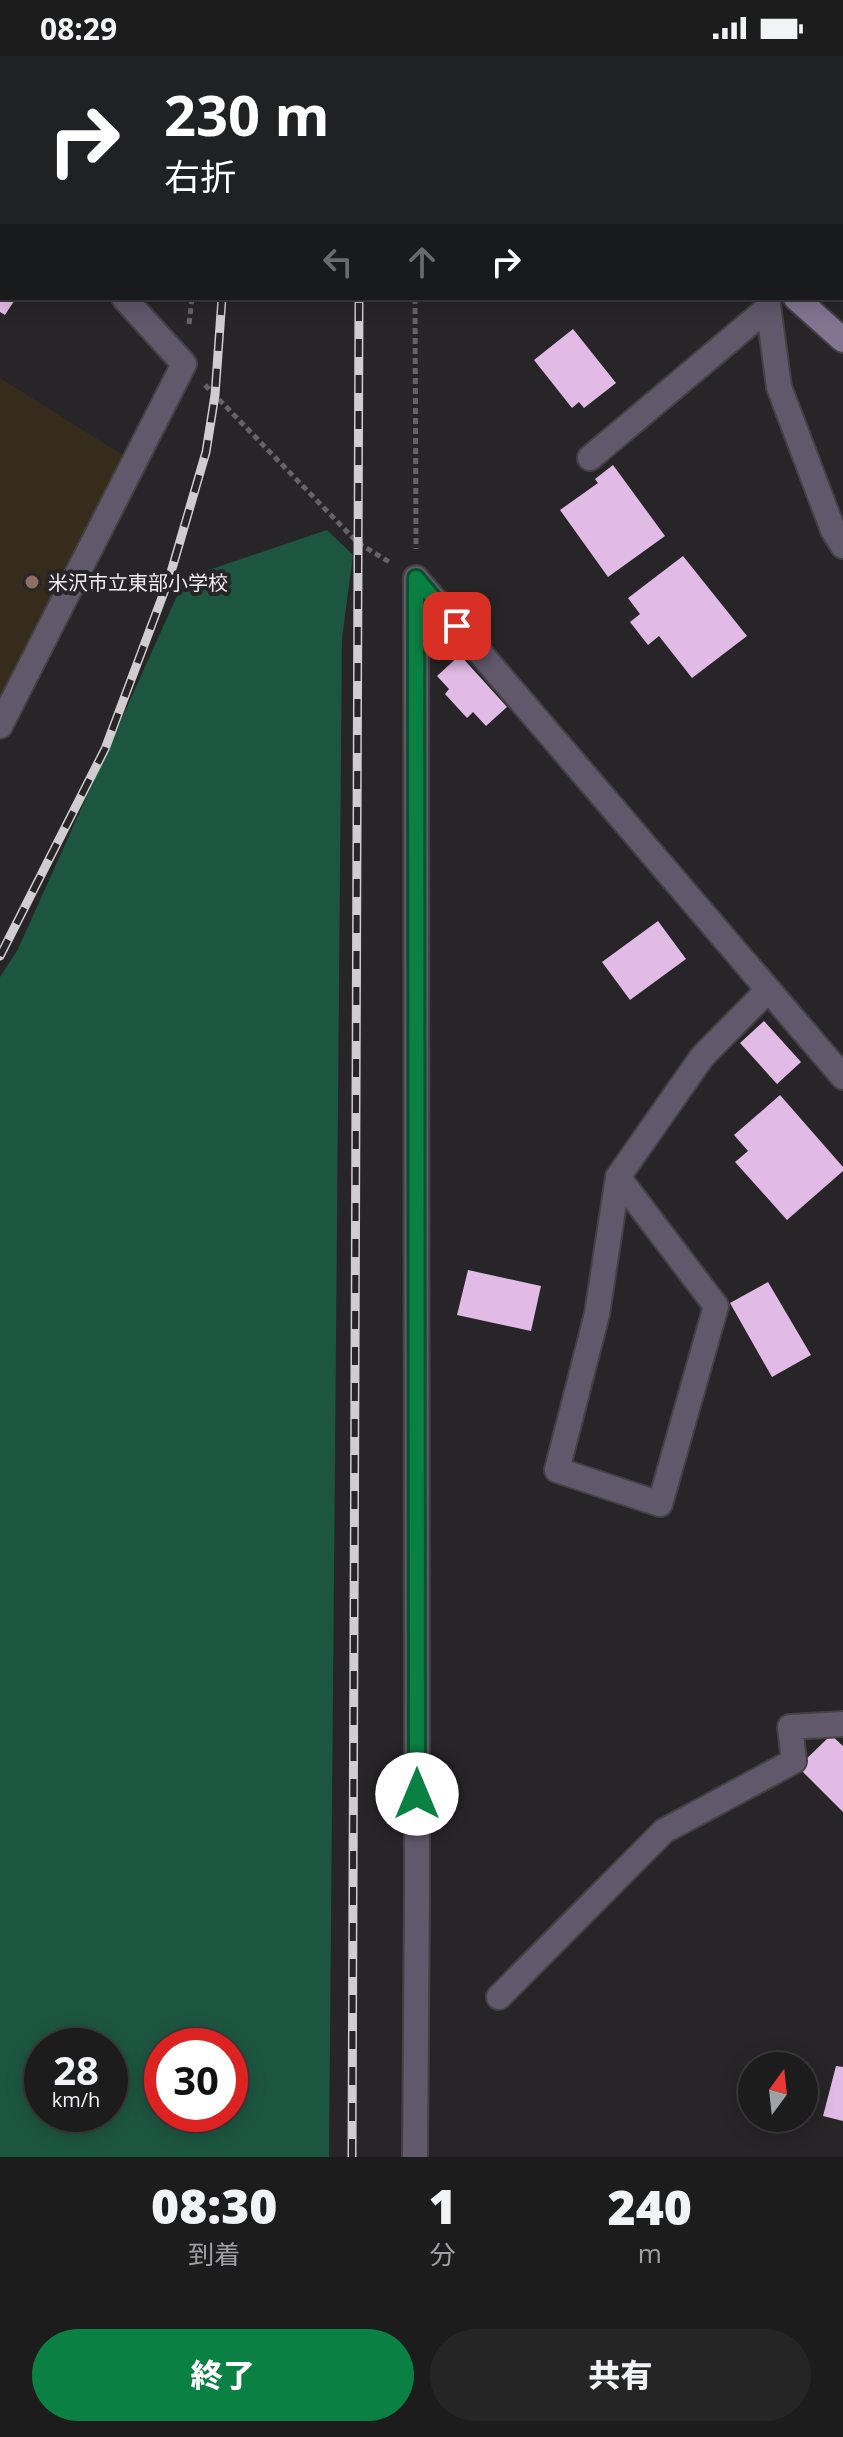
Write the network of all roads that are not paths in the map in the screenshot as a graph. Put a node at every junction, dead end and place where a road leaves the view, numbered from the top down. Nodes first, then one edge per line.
1 (126, 300) edge
2 (798, 300) edge
3 (767, 303) edge
4 (843, 340) edge
5 (590, 458) dead end
6 (843, 546) edge
7 (0, 726) edge
8 (768, 990) junction
9 (843, 1077) edge
10 (618, 1177) junction
11 (843, 1724) edge
12 (499, 1997) dead end
13 (415, 2157) edge

1 - 7 street
2 - 4 street
3 - 5 street
3 - 6 street
8 - 9 street
8 - 10 street
8 - 13 street
10 - 10 street
11 - 12 street

